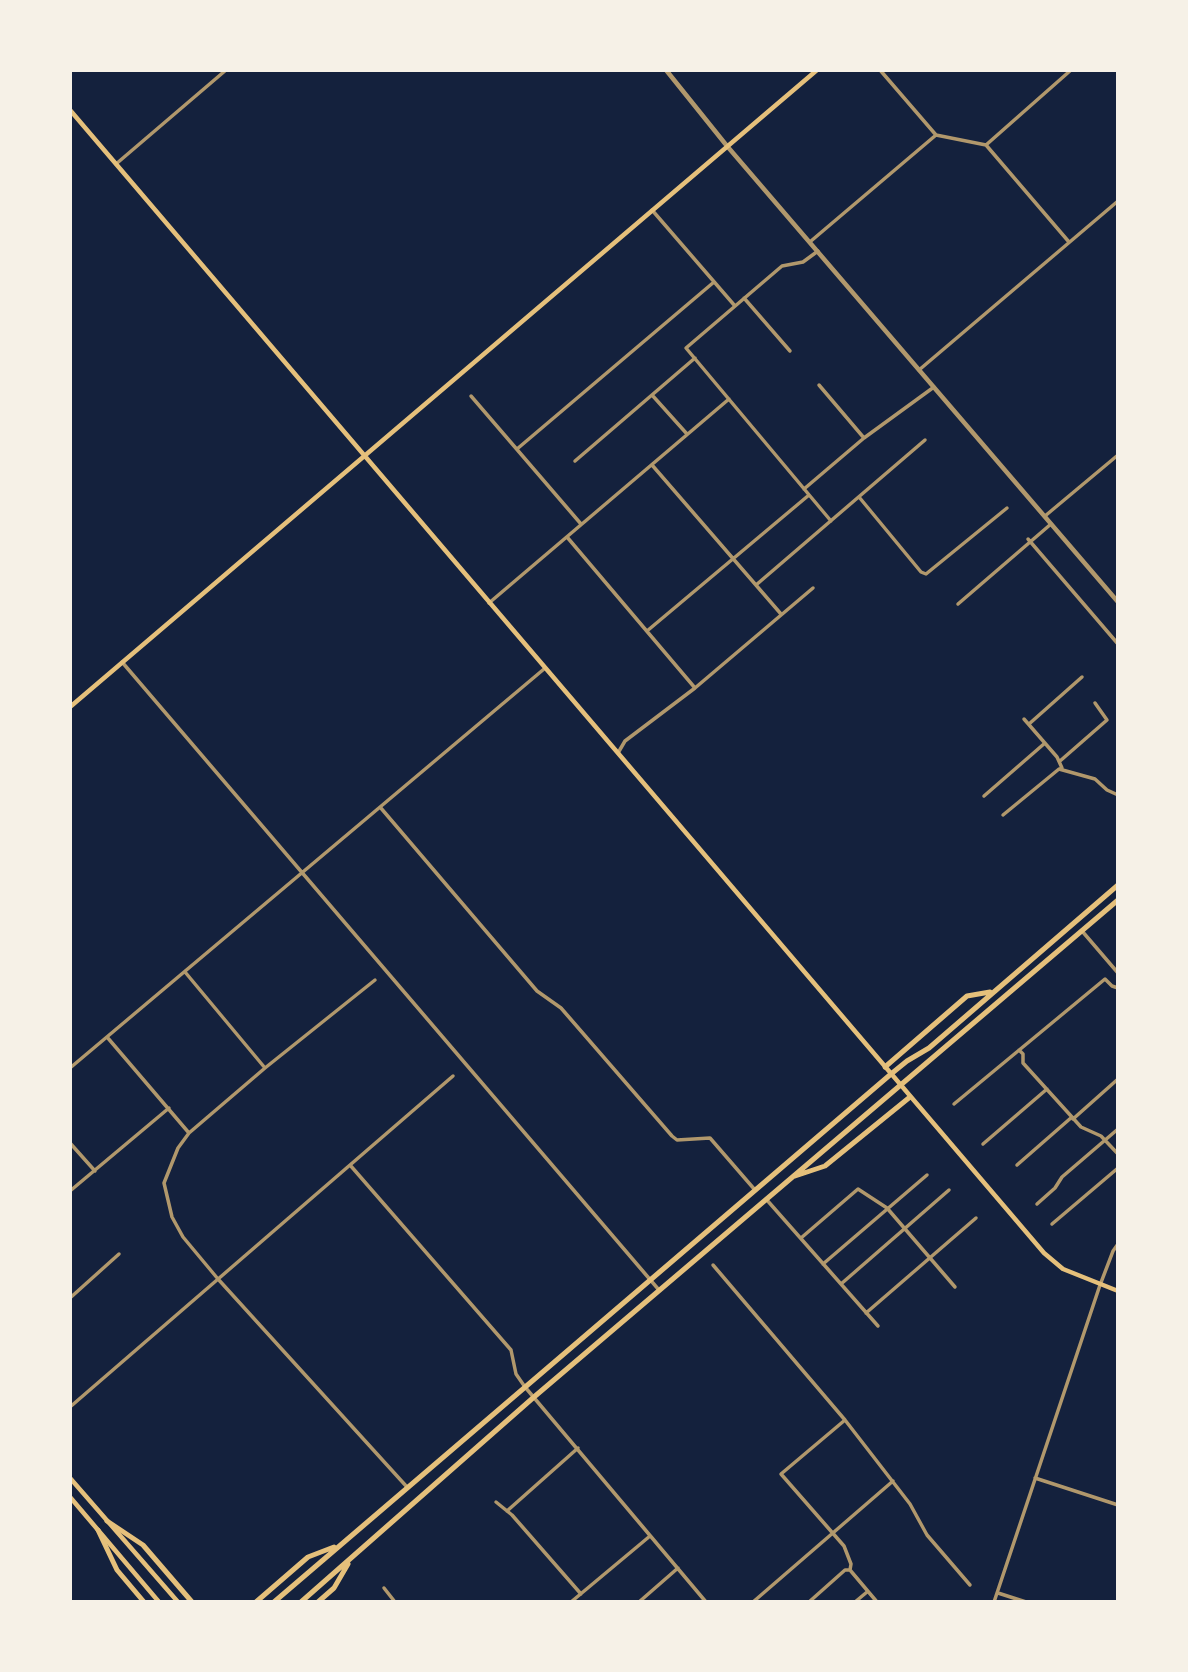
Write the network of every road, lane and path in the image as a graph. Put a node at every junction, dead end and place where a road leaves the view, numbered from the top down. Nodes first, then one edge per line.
1 (226, 70) edge
2 (666, 70) edge
3 (817, 70) edge
4 (880, 70) edge
5 (1072, 70) edge
6 (70, 110) edge
7 (936, 135) junction
8 (986, 145) junction
9 (727, 146) junction
10 (116, 164) junction
11 (1118, 202) edge
12 (652, 210) junction
13 (811, 242) junction
14 (1069, 242) junction
15 (818, 251) junction
16 (713, 282) junction
17 (744, 298) junction
18 (735, 306) junction
19 (790, 351) dead end
20 (695, 358) junction
21 (919, 370) junction
22 (819, 385) dead end
23 (934, 387) junction
24 (652, 395) junction
25 (471, 396) dead end
26 (729, 399) junction
27 (687, 434) junction
28 (864, 438) junction
29 (925, 440) dead end
30 (517, 449) junction
31 (1118, 455) edge
32 (365, 456) junction
33 (575, 461) dead end
34 (652, 464) junction
35 (804, 489) junction
36 (809, 495) junction
37 (859, 497) junction
38 (1007, 508) dead end
39 (1045, 516) junction
40 (831, 521) junction
41 (1051, 524) junction
42 (581, 525) junction
43 (567, 537) junction
44 (1029, 540) junction
45 (733, 559) junction
46 (756, 585) junction
47 (813, 588) dead end
48 (1118, 602) edge
49 (489, 603) junction
50 (958, 604) dead end
51 (782, 614) junction
52 (647, 631) junction
53 (1118, 644) edge
54 (122, 662) junction
55 (544, 668) junction
56 (1082, 677) dead end
57 (695, 688) junction
58 (1095, 703) dead end
59 (70, 707) edge
60 (1024, 719) dead end
61 (1028, 724) junction
62 (1045, 743) junction
63 (618, 753) junction
64 (1060, 761) junction
65 (1062, 768) junction
66 (1118, 794) edge
67 (984, 796) dead end
68 (380, 807) junction
69 (1003, 815) dead end
70 (302, 873) junction
71 (1118, 885) edge
72 (1118, 901) edge
73 (1082, 931) junction
74 (185, 972) junction
75 (1118, 973) edge
76 (375, 981) dead end
77 (1118, 988) edge
78 (993, 991) junction
79 (107, 1037) junction
80 (929, 1048) junction
81 (1019, 1050) junction
82 (934, 1056) junction
83 (885, 1067) junction
84 (70, 1068) edge
85 (265, 1068) junction
86 (891, 1074) junction
87 (453, 1076) dead end
88 (1118, 1079) edge
89 (900, 1085) junction
90 (1047, 1089) junction
91 (910, 1097) junction
92 (858, 1102) junction
93 (954, 1104) dead end
94 (169, 1108) junction
95 (868, 1113) junction
96 (1072, 1118) junction
97 (1118, 1129) edge
98 (189, 1133) junction
99 (1105, 1140) junction
100 (70, 1143) edge
101 (983, 1144) dead end
102 (1118, 1154) edge
103 (350, 1165) junction
104 (1017, 1166) dead end
105 (1118, 1168) edge
106 (95, 1171) junction
107 (928, 1175) dead end
108 (792, 1177) junction
109 (755, 1190) junction
110 (70, 1191) edge
111 (949, 1191) dead end
112 (766, 1199) junction
113 (1037, 1204) dead end
114 (887, 1209) junction
115 (976, 1218) dead end
116 (1052, 1224) dead end
117 (905, 1229) junction
118 (801, 1238) junction
119 (1118, 1244) edge
120 (119, 1254) dead end
121 (930, 1258) junction
122 (823, 1264) junction
123 (713, 1265) dead end
124 (218, 1279) junction
125 (650, 1280) junction
126 (841, 1284) junction
127 (1100, 1285) junction
128 (956, 1287) dead end
129 (659, 1290) junction
130 (1118, 1292) edge
131 (70, 1298) edge
132 (866, 1313) junction
133 (878, 1326) dead end
134 (526, 1387) junction
135 (534, 1396) junction
136 (70, 1407) edge
137 (845, 1420) junction
138 (578, 1448) junction
139 (70, 1478) edge
140 (1035, 1478) junction
141 (892, 1481) junction
142 (407, 1488) junction
143 (70, 1497) edge
144 (496, 1502) dead end
145 (1118, 1505) edge
146 (507, 1511) junction
147 (107, 1521) junction
148 (98, 1530) junction
149 (833, 1533) junction
150 (650, 1535) junction
151 (341, 1545) junction
152 (352, 1558) junction
153 (678, 1568) junction
154 (850, 1570) junction
155 (970, 1585) dead end
156 (384, 1588) dead end
157 (868, 1591) junction
158 (997, 1593) junction
159 (580, 1594) junction
160 (144, 1602) edge
161 (159, 1602) edge
162 (178, 1602) edge
163 (192, 1602) edge
164 (256, 1602) edge
165 (274, 1602) edge
166 (301, 1602) edge
167 (318, 1602) edge
168 (396, 1602) edge
169 (571, 1602) edge
170 (639, 1602) edge
171 (706, 1602) edge
172 (753, 1602) edge
173 (809, 1602) edge
174 (855, 1602) edge
175 (877, 1602) edge
176 (994, 1602) edge
177 (1026, 1602) edge

1 - 10 street
2 - 9 street
3 - 9 main road
4 - 7 street
5 - 8 street
6 - 10 main road
7 - 8 street
7 - 13 street
8 - 14 street
9 - 12 main road
9 - 13 street
10 - 32 main road
11 - 14 street
12 - 16 street
12 - 32 main road
13 - 15 street
14 - 21 street
15 - 17 street
15 - 21 street
16 - 18 street
16 - 30 street
17 - 18 street
17 - 19 street
18 - 20 street
20 - 24 street
20 - 26 street
21 - 23 street
22 - 28 street
23 - 28 street
23 - 39 street
24 - 27 street
24 - 33 street
25 - 30 street
26 - 27 street
26 - 35 street
27 - 34 street
28 - 35 street
29 - 37 street
30 - 42 street
31 - 39 street
32 - 49 main road
32 - 54 main road
34 - 42 street
34 - 45 street
35 - 36 street
36 - 40 street
36 - 45 street
37 - 38 street
37 - 40 street
39 - 41 street
40 - 46 street
41 - 44 street
41 - 48 street
42 - 43 street
43 - 49 street
43 - 52 street
44 - 50 street
44 - 53 street
45 - 46 street
45 - 52 street
46 - 51 street
47 - 51 street
49 - 55 main road
51 - 57 street
52 - 57 street
54 - 59 main road
54 - 70 street
55 - 63 main road
55 - 68 street
56 - 61 street
57 - 63 street
58 - 64 street
60 - 61 street
61 - 62 street
62 - 64 street
62 - 67 street
63 - 83 main road
64 - 65 street
65 - 66 street
65 - 69 street
68 - 70 street
68 - 109 street
70 - 74 street
70 - 125 street
71 - 78 main road
72 - 73 main road
73 - 75 street
73 - 82 main road
74 - 79 street
74 - 85 street
76 - 85 street
77 - 81 street
78 - 80 main road
78 - 83 main road
79 - 84 street
79 - 94 street
80 - 82 main road
80 - 86 main road
81 - 90 street
81 - 93 street
82 - 89 main road
83 - 86 main road
85 - 98 street
86 - 89 main road
86 - 92 main road
87 - 103 street
88 - 96 street
89 - 91 main road
89 - 95 main road
90 - 96 street
90 - 101 street
91 - 108 main road
91 - 127 main road
92 - 95 main road
92 - 109 main road
94 - 98 street
94 - 106 street
95 - 108 main road
96 - 99 street
96 - 104 street
97 - 99 street
98 - 124 street
99 - 102 street
99 - 113 street
100 - 106 street
103 - 124 street
103 - 134 street
105 - 116 street
106 - 110 street
107 - 114 street
108 - 112 main road
109 - 125 main road
111 - 117 street
112 - 118 street
112 - 129 main road
114 - 117 street
114 - 118 street
114 - 122 street
115 - 121 street
117 - 121 street
117 - 126 street
118 - 122 street
119 - 127 street
120 - 131 street
121 - 128 street
121 - 132 street
122 - 126 street
123 - 137 street
124 - 136 street
124 - 142 street
125 - 129 street
125 - 134 main road
126 - 132 street
127 - 130 main road
127 - 140 street
129 - 135 main road
132 - 133 street
134 - 135 street
134 - 142 main road
135 - 138 street
135 - 152 main road
137 - 141 street
137 - 149 street
138 - 146 street
138 - 150 street
139 - 147 main road
140 - 145 street
140 - 158 street
141 - 149 street
141 - 155 street
142 - 151 main road
143 - 148 main road
144 - 146 street
146 - 159 street
147 - 162 main road
147 - 163 main road
148 - 160 main road
148 - 161 main road
149 - 154 street
149 - 172 street
150 - 153 street
150 - 159 street
151 - 164 main road
151 - 165 main road
152 - 166 main road
152 - 167 main road
153 - 170 street
153 - 171 street
154 - 157 street
154 - 173 street
156 - 168 street
157 - 174 street
157 - 175 street
158 - 176 street
158 - 177 street
159 - 169 street

